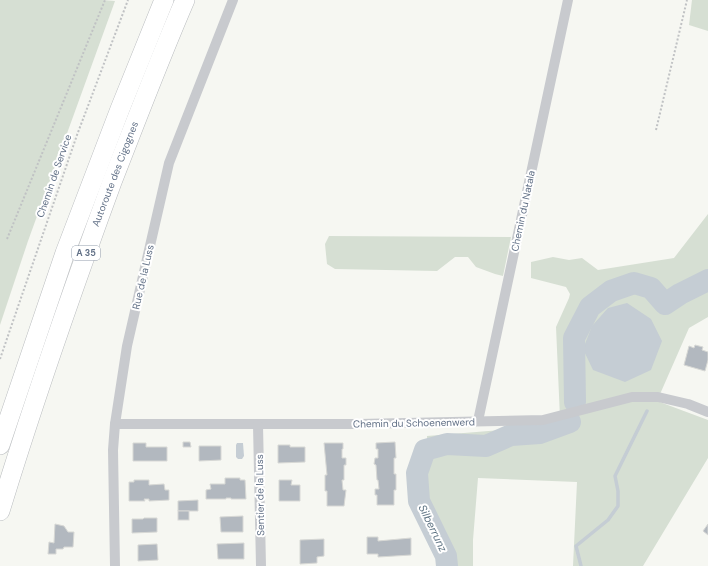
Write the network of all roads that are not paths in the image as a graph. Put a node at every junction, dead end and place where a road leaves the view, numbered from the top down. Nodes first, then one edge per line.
1 (164, 0) edge
2 (185, 0) edge
3 (233, 0) edge
4 (568, 0) edge
5 (708, 412) edge
6 (478, 421) junction
7 (115, 424) junction
8 (258, 425) junction
9 (0, 446) edge
10 (0, 511) edge
11 (115, 566) edge
12 (261, 566) edge

1 - 9 highway, Autoroute des Cigognes / A 35
2 - 10 highway, Autoroute des Cigognes / A 35
3 - 7 street, Rue de la Luss
4 - 6 street, Chemin du Natala
5 - 6 street, Chemin du Schoenenwerd
6 - 8 street, Chemin du Schoenenwerd
7 - 8 street, Chemin du Schoenenwerd
7 - 11 street, Rue de la Luss
8 - 12 street, Sentier de la Luss

